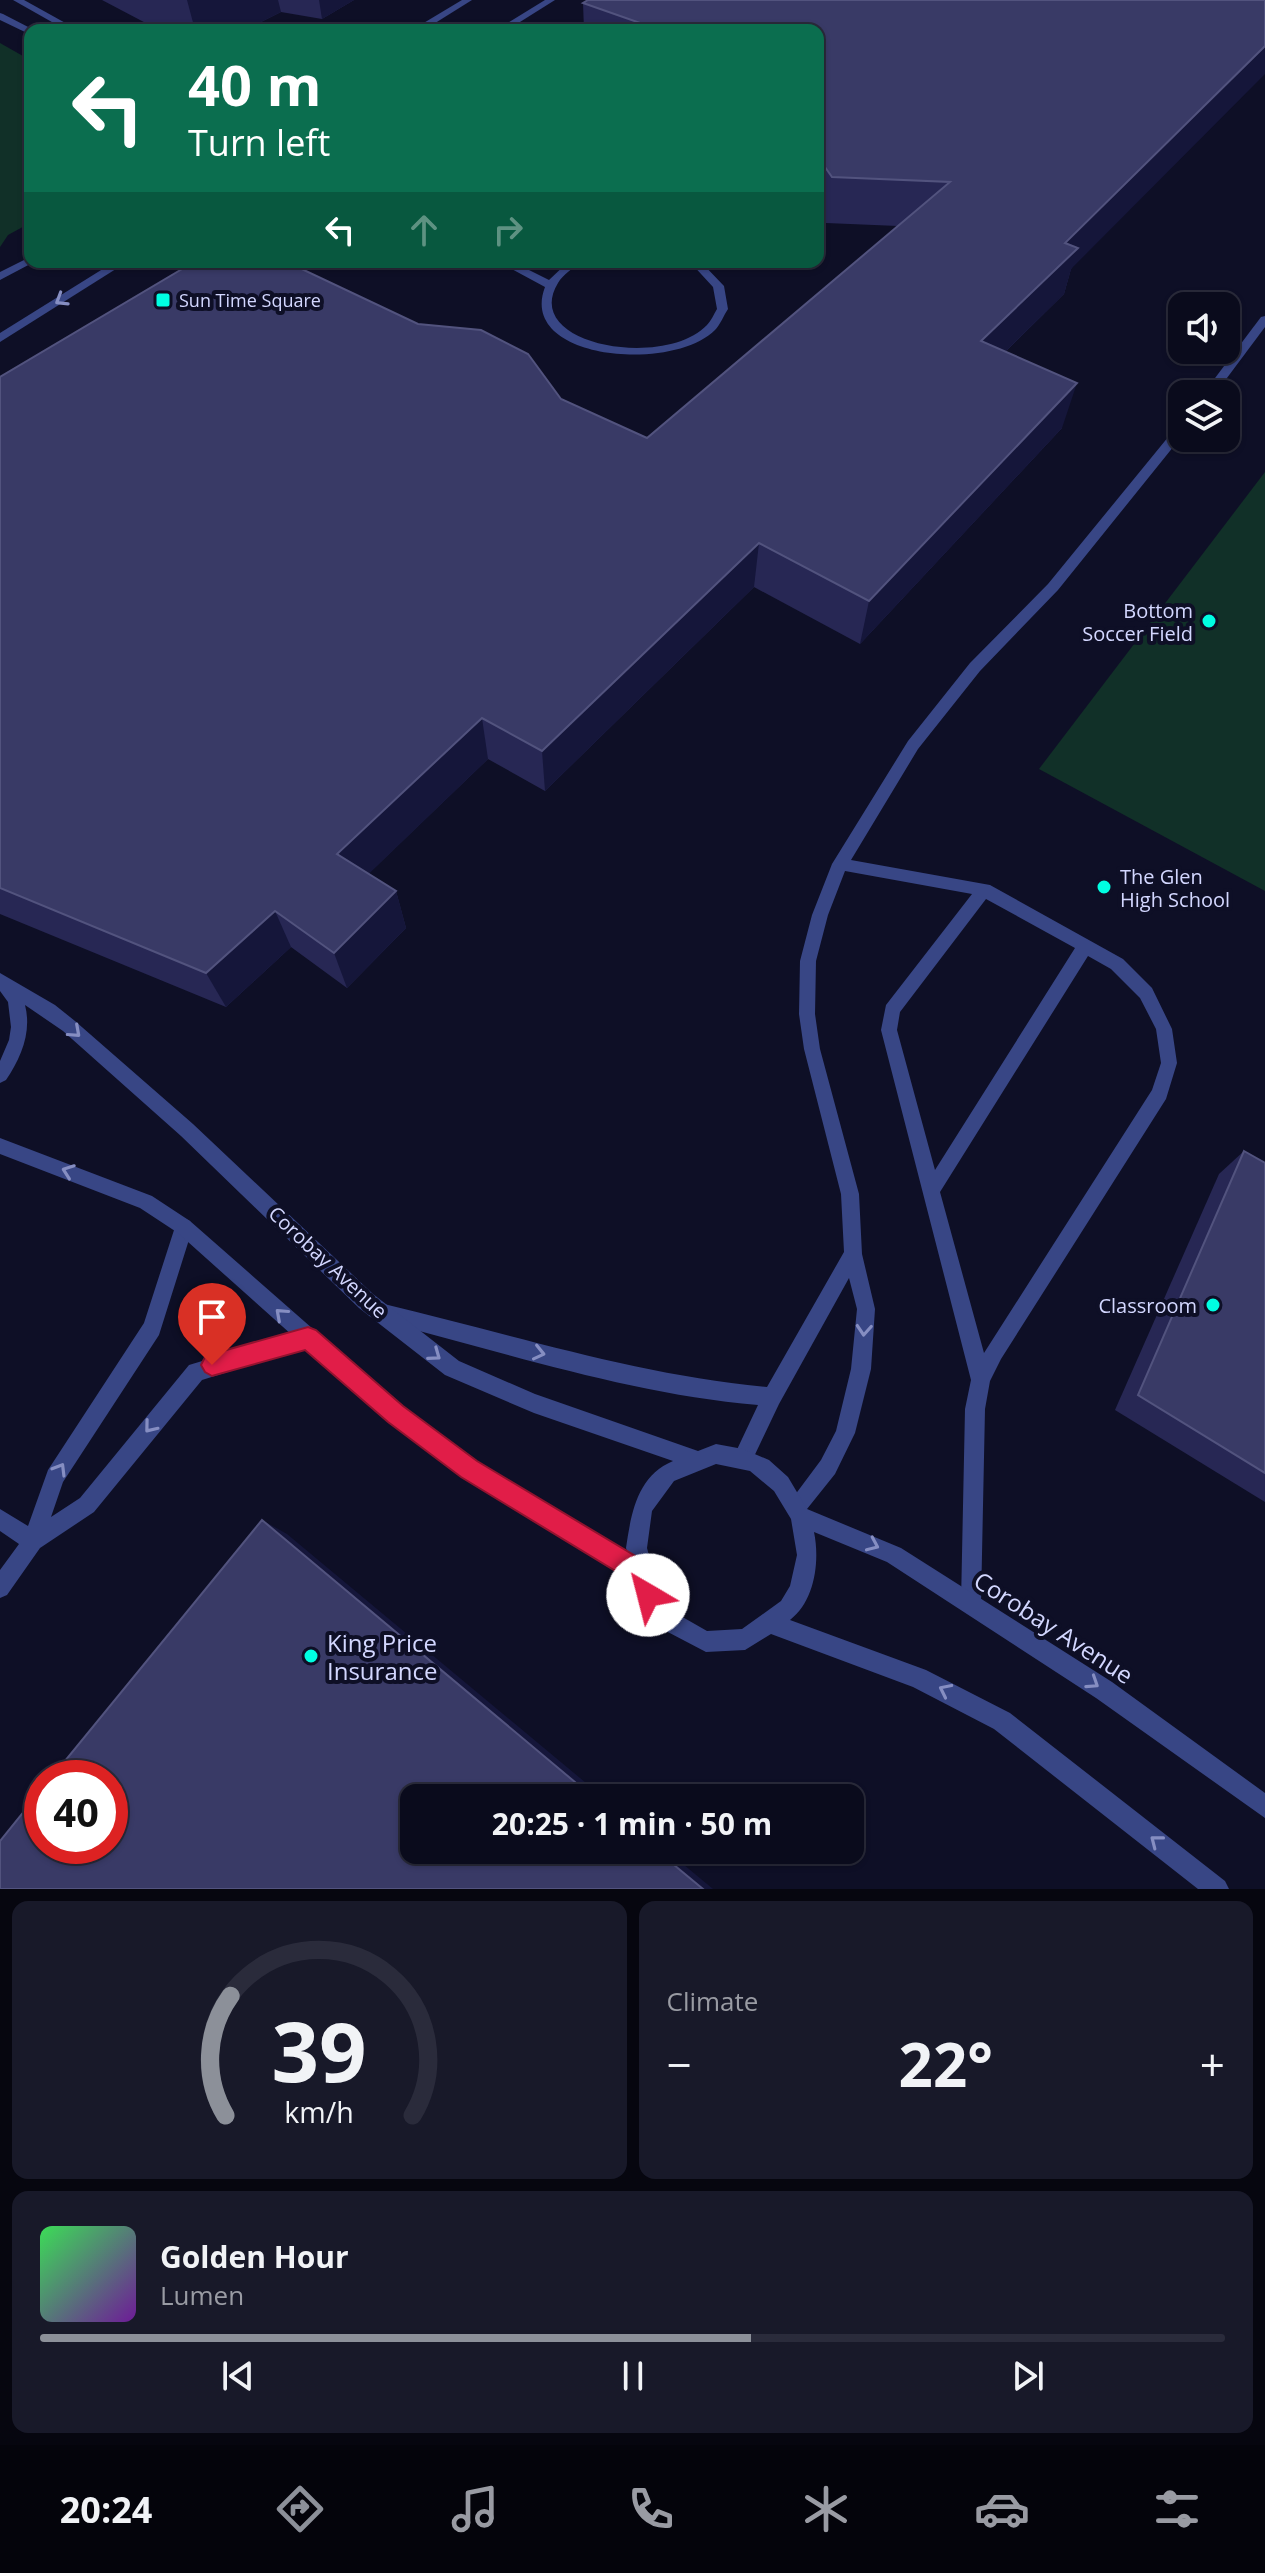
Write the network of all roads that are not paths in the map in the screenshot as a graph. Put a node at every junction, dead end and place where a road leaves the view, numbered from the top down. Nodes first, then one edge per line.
1 (17, 0) edge
2 (468, 0) edge
3 (551, 0) edge
4 (0, 16) edge
5 (62, 24) edge
6 (427, 24) edge
7 (511, 24) edge
8 (24, 28) edge
9 (24, 263) edge
10 (112, 268) edge
11 (516, 268) edge
12 (567, 268) edge
13 (703, 268) edge
14 (0, 277) edge
15 (550, 285) junction
16 (1265, 319) edge
17 (0, 338) edge
18 (1219, 380) edge
19 (1168, 445) edge
20 (840, 864) junction
21 (984, 890) junction
22 (1085, 946) junction
23 (6, 985) edge
24 (0, 1075) edge
25 (0, 1146) edge
26 (931, 1191) junction
27 (184, 1227) junction
28 (853, 1254) junction
29 (382, 1313) junction
30 (308, 1338) junction
31 (981, 1380) junction
32 (772, 1397) junction
33 (691, 1458) junction
34 (743, 1458) junction
35 (798, 1512) junction
36 (0, 1519) edge
37 (33, 1541) junction
38 (638, 1572) junction
39 (0, 1588) edge
40 (971, 1603) junction
41 (773, 1624) junction
42 (1265, 1807) edge
43 (1217, 1889) edge

1 - 5 street
2 - 6 street
3 - 7 street
4 - 8 street
9 - 14 street
10 -> 17 street
11 - 15 street
12 - 15 street
13 - 15 street
16 - 18 street
19 - 20 street
20 - 21 street
20 - 28 street
21 - 22 street
21 - 26 street
22 - 26 street
22 - 31 street
23 - 24 street, Corobay Avenue
23 -> 29 street, Corobay Avenue
27 -> 25 street
26 - 31 street
30 -> 27 street
37 -> 27 street
28 - 32 street
28 -> 35 street
29 -> 32 street
29 -> 33 street, Corobay Avenue
30 -> 37 street
30 - 38 street
31 - 40 street
32 - 34 street
33 - 34 street, Corobay Avenue
33 - 38 street, Corobay Avenue
34 - 35 street, Corobay Avenue
35 -> 40 street, Corobay Avenue
35 - 41 street, Corobay Avenue
36 - 37 street
37 - 39 street
38 - 41 street, Corobay Avenue
40 -> 42 street, Corobay Avenue
43 -> 41 street

